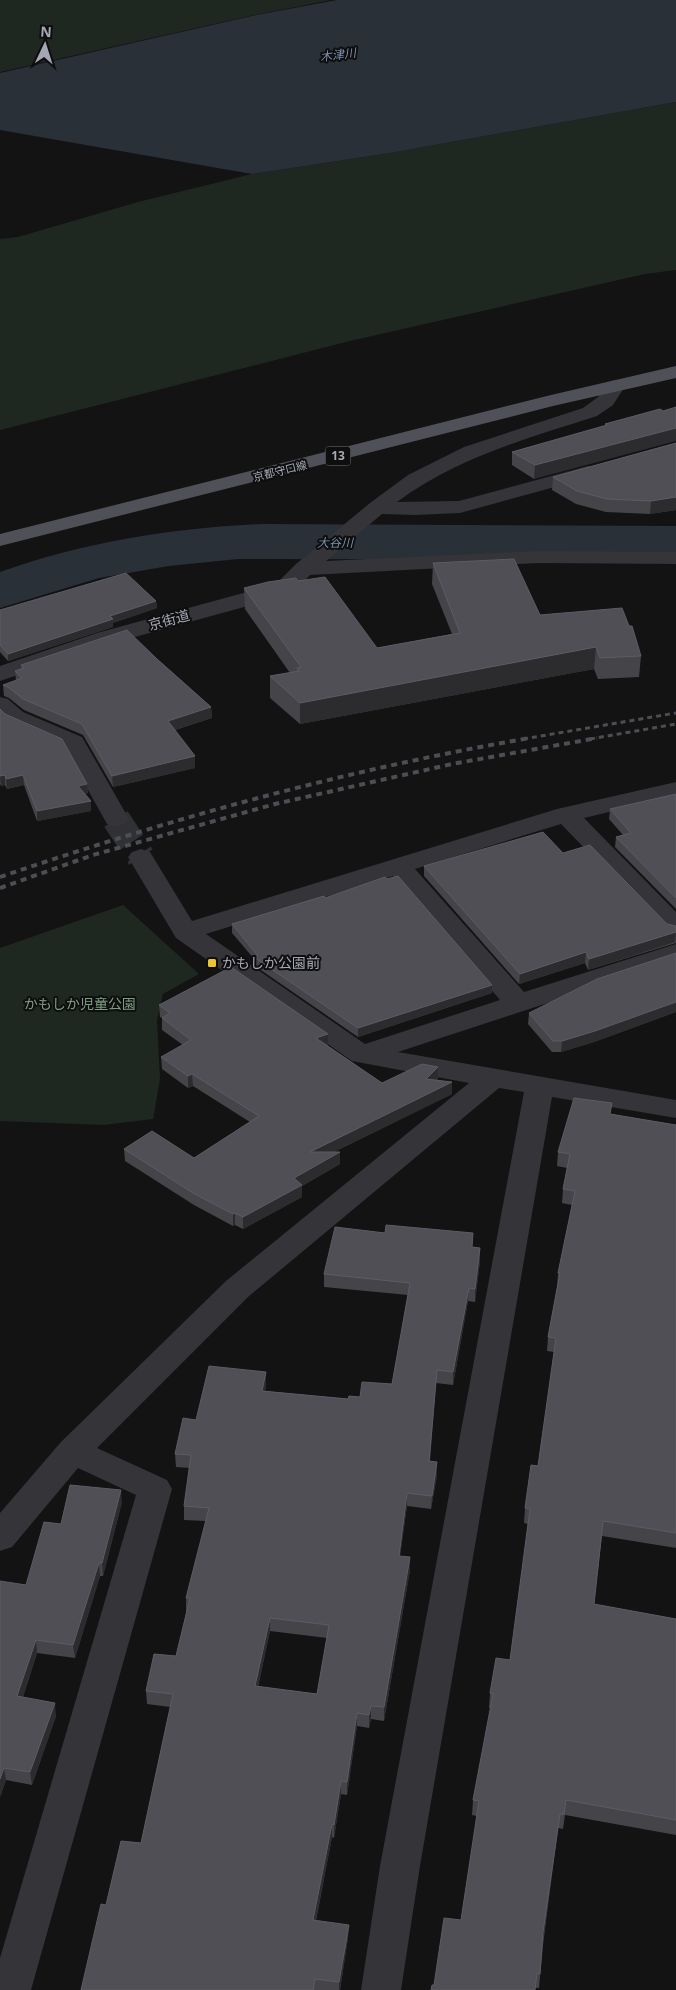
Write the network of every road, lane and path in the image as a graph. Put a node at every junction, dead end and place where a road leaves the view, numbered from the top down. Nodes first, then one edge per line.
1 (676, 372) edge
2 (614, 386) junction
3 (610, 466) edge
4 (377, 507) junction
5 (0, 540) edge
6 (676, 558) edge
7 (304, 569) junction
8 (0, 674) edge
9 (0, 704) edge
10 (676, 789) edge
11 (566, 814) junction
12 (116, 819) tunnel mouth
13 (141, 857) tunnel mouth
14 (398, 866) junction
15 (676, 927) edge
16 (185, 932) junction
17 (676, 952) edge
18 (519, 1004) junction
19 (362, 1054) junction
20 (494, 1077) junction
21 (540, 1085) junction
22 (676, 1109) edge
23 (73, 1451) junction
24 (0, 1536) edge
25 (11, 1990) edge
26 (382, 1990) edge

1 - 2 main road, 京都守口線 / 13
2 - 4 street
2 - 5 main road, 京都守口線 / 13
3 - 4 street
4 - 7 street, 京街道
6 - 7 street
7 - 8 street, 京街道
9 - 12 street
10 - 11 street
11 - 14 street
11 - 15 street
13 - 16 street
14 - 16 street
14 - 18 street
16 - 19 street
17 - 18 street
18 - 19 street
19 - 20 street
20 - 21 street
20 - 23 street
21 - 22 street
21 - 26 street
23 - 24 street
23 - 25 street

